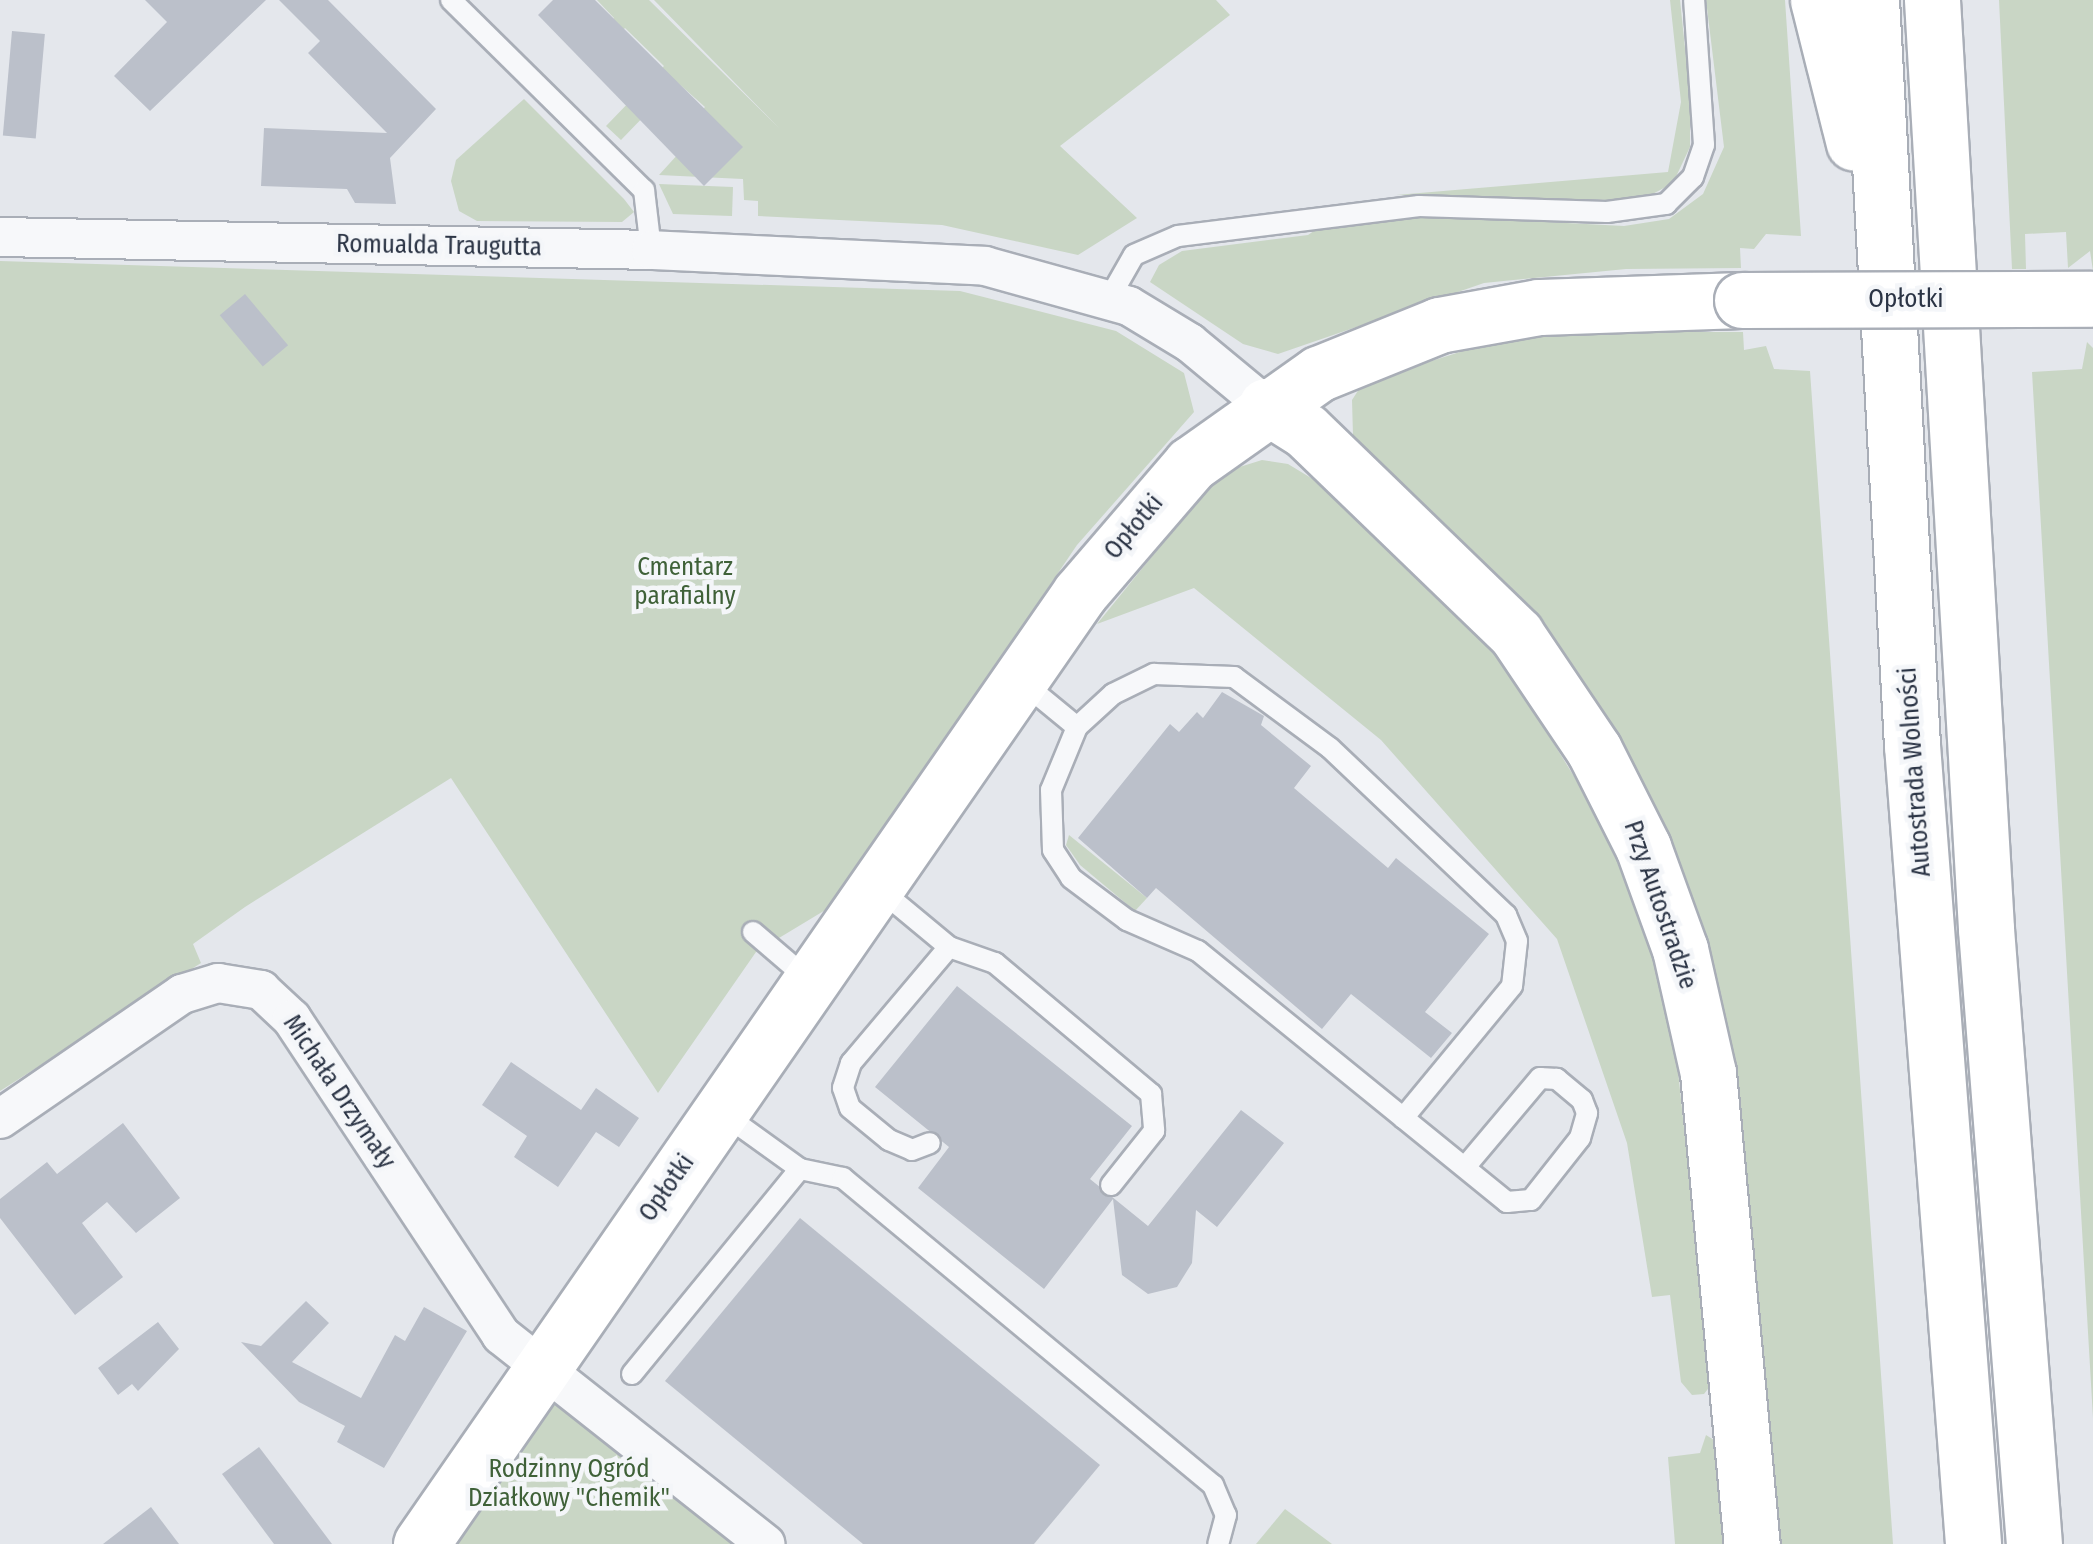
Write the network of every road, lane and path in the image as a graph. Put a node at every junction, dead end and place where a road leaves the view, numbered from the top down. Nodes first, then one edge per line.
1 (451, 0) edge
2 (1694, 0) edge
3 (1818, 0) edge
4 (1872, 0) edge
5 (1932, 0) edge
6 (0, 237) edge
7 (651, 250) junction
8 (1884, 261) junction
9 (1110, 297) junction
10 (2092, 299) edge
11 (1266, 406) junction
12 (1020, 680) junction
13 (1077, 727) junction
14 (876, 887) junction
15 (753, 932) dead end
16 (949, 947) junction
17 (810, 981) junction
18 (720, 1112) junction
19 (1404, 1118) junction
20 (0, 1119) edge
21 (930, 1143) dead end
22 (1465, 1167) junction
23 (800, 1170) junction
24 (1112, 1185) dead end
25 (531, 1366) junction
26 (632, 1374) dead end
27 (421, 1544) edge
28 (766, 1544) edge
29 (1218, 1544) edge
30 (1752, 1544) edge
31 (1973, 1544) edge
32 (2034, 1544) edge

1 - 7 lane
2 - 9 lane
3 - 8 main road
4 - 8 main road, Autostrada Wolności
5 - 32 main road
6 - 7 street, Romualda Traugutta
7 - 9 street, Romualda Traugutta
8 - 31 main road, Autostrada Wolności
9 - 11 street, Romualda Traugutta
10 - 11 main road, Opłotki, bridge
11 - 12 main road, Opłotki
11 - 30 main road, Przy Autostradzie
12 - 13 lane
12 - 14 main road, Opłotki
13 - 19 lane
13 - 19 lane
14 - 16 lane
14 - 17 main road, Opłotki
15 - 17 lane
16 - 21 lane
16 - 24 lane
17 - 18 main road, Opłotki
18 - 23 lane
18 - 25 main road, Opłotki
19 - 22 lane
20 - 25 street, Michała Drzymały
22 - 22 lane
23 - 26 lane
23 - 29 lane
25 - 27 main road, Opłotki
25 - 28 street, Michała Drzymały

